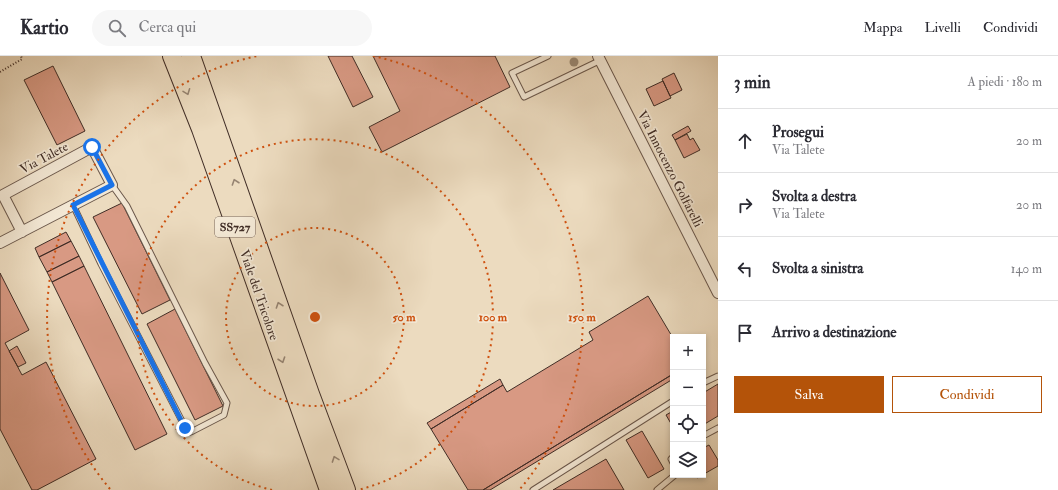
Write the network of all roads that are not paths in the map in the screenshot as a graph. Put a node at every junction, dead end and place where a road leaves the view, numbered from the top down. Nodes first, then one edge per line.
1 (172, 56) edge
2 (191, 56) edge
3 (548, 56) edge
4 (600, 58) edge
5 (112, 185) junction
6 (73, 205) junction
7 (22, 232) junction
8 (0, 243) edge
9 (718, 293) edge
10 (718, 376) edge
11 (706, 382) edge
12 (303, 397) junction
13 (670, 403) edge
14 (718, 428) edge
15 (316, 429) junction
16 (706, 434) edge
17 (671, 478) edge
18 (329, 490) edge
19 (346, 490) edge
20 (533, 490) edge
21 (657, 490) edge

1 -> 12 highway, Viale del Tricolore / SS727
12 -> 2 highway, Viale del Tricolore / SS727
3 - 4 lane
4 - 9 street, Via Innocenzo Golfarelli
5 - 6 street
5 - 6 lane
5 - 7 street, Via Talete
6 - 7 street
7 - 8 street
10 - 11 lane
12 - 15 highway, Viale del Tricolore / SS727
13 - 20 lane
14 - 16 lane
15 - 18 highway, Viale del Tricolore / SS727
19 -> 15 highway, Viale del Tricolore / SS727
17 - 21 lane

